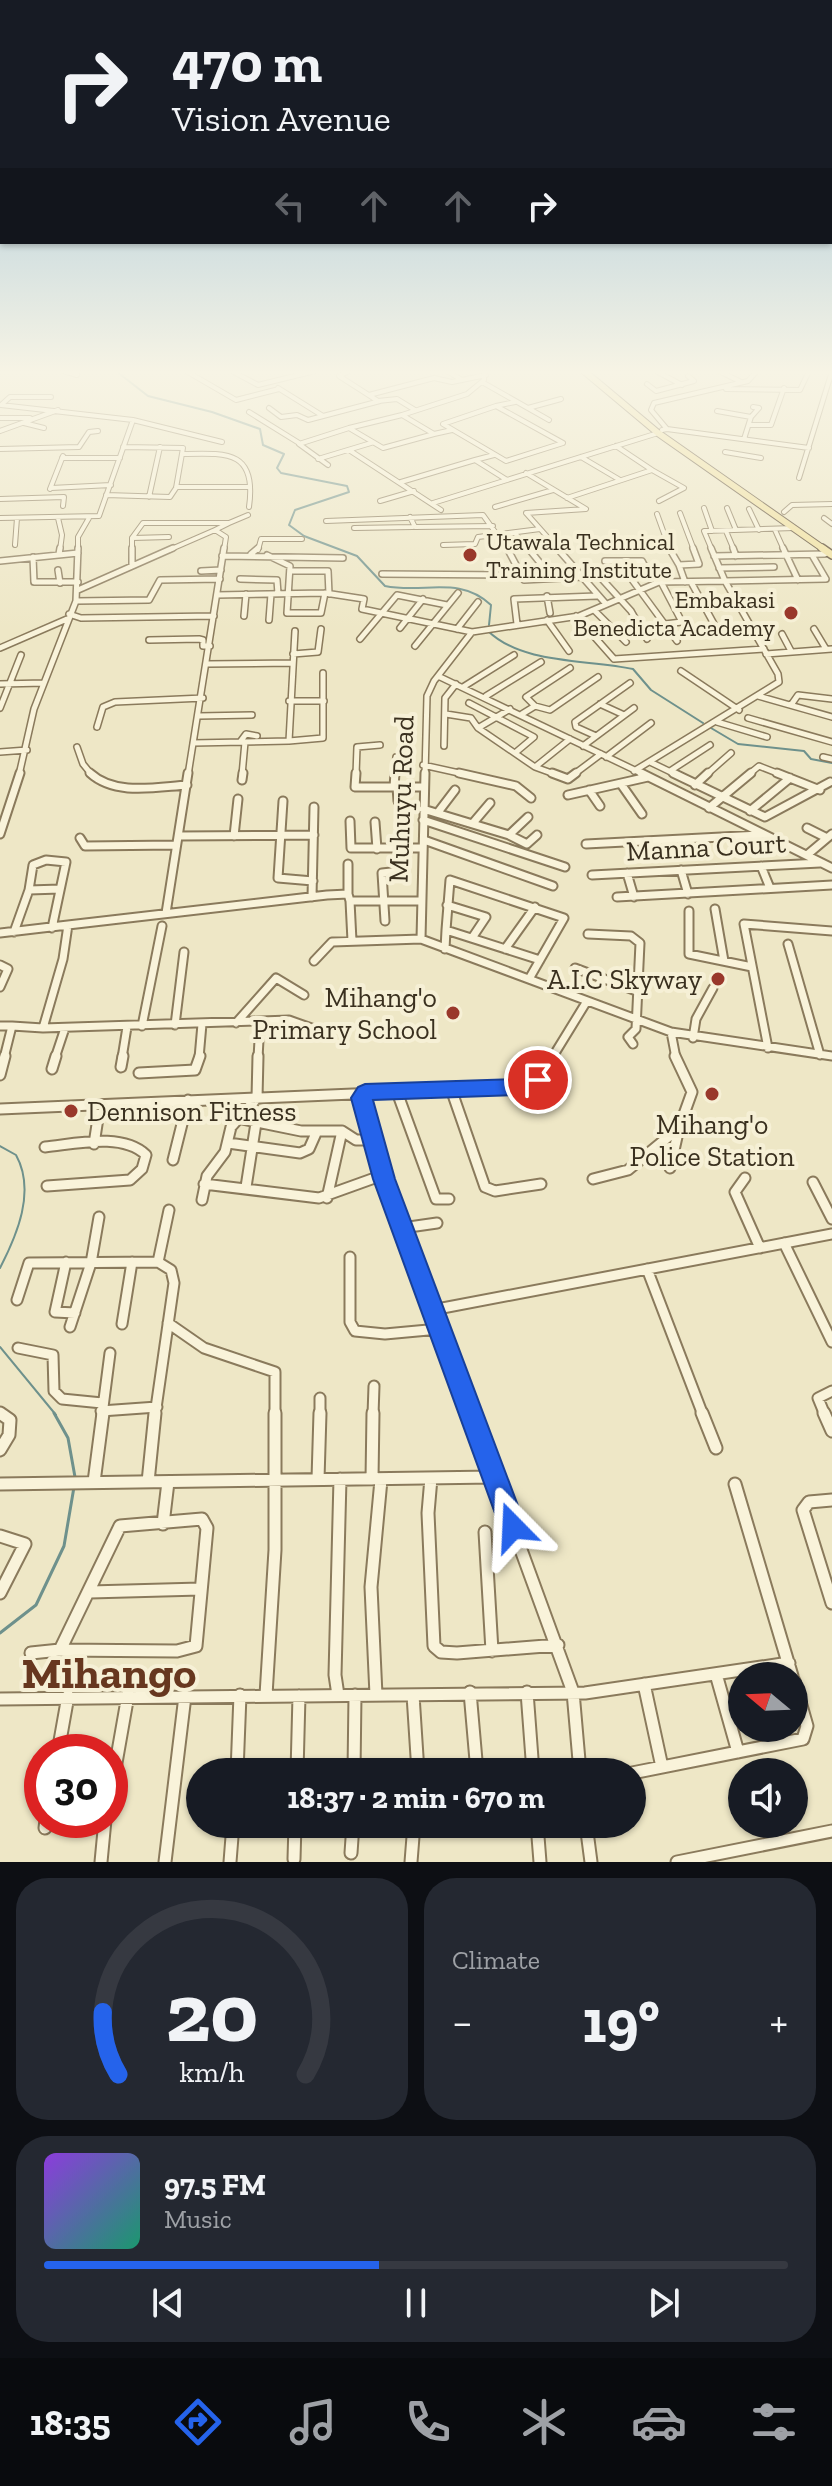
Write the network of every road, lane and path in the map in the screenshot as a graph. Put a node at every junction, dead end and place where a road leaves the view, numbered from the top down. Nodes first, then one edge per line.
1 (62, 458) joint
2 (120, 458) joint
3 (158, 458) edge
4 (181, 458) edge
5 (239, 458) edge
6 (322, 458) edge
7 (362, 458) edge
8 (483, 458) edge
9 (577, 458) edge
10 (582, 458) edge
11 (634, 458) edge
12 (701, 458) edge
13 (761, 458) edge
14 (806, 458) edge
15 (318, 459) joint
16 (475, 460) junction
17 (328, 465) dead end
18 (759, 465) dead end
19 (652, 470) junction
20 (526, 473) junction
21 (799, 478) dead end
22 (507, 480) junction
23 (620, 480) junction
24 (400, 482) junction
25 (111, 485) junction
26 (176, 487) junction
27 (250, 487) junction
28 (51, 488) junction
29 (553, 490) junction
30 (414, 491) junction
31 (106, 495) junction
32 (149, 497) junction
33 (46, 498) junction
34 (567, 498) junction
35 (0, 499) edge
36 (380, 501) dead end
37 (659, 501) dead end
38 (433, 503) junction
39 (832, 504) edge
40 (63, 506) dead end
41 (249, 507) dead end
42 (495, 507) dead end
43 (772, 507) junction
44 (704, 508) dead end
45 (727, 508) dead end
46 (749, 509) dead end
47 (441, 510) dead end
48 (784, 512) junction
49 (680, 513) dead end
50 (657, 514) dead end
51 (248, 515) dead end
52 (391, 516) junction
53 (410, 517) junction
54 (0, 518) edge
55 (17, 518) junction
56 (58, 518) junction
57 (89, 518) junction
58 (824, 518) dead end
59 (326, 521) dead end
60 (229, 523) junction
61 (832, 524) edge
62 (392, 526) junction
63 (493, 526) junction
64 (413, 527) junction
65 (795, 527) junction
66 (354, 528) dead end
67 (540, 529) junction
68 (215, 530) junction
69 (736, 530) junction
70 (759, 530) junction
71 (775, 530) junction
72 (712, 531) junction
73 (726, 531) junction
74 (515, 533) junction
75 (500, 536) junction
76 (169, 537) dead end
77 (132, 538) junction
78 (302, 539) dead end
79 (15, 545) dead end
80 (443, 545) dead end
81 (78, 553) junction
82 (59, 554) junction
83 (830, 554) edge
84 (267, 555) junction
85 (812, 555) junction
86 (222, 556) junction
87 (245, 556) junction
88 (714, 556) junction
89 (736, 556) junction
90 (786, 556) junction
91 (33, 557) junction
92 (343, 558) dead end
93 (0, 561) edge
94 (605, 561) dead end
95 (541, 564) dead end
96 (699, 564) junction
97 (132, 565) junction
98 (679, 565) junction
99 (622, 566) dead end
100 (718, 566) junction
101 (591, 567) dead end
102 (774, 567) dead end
103 (58, 570) dead end
104 (221, 570) junction
105 (201, 571) dead end
106 (290, 571) junction
107 (382, 574) dead end
108 (521, 575) junction
109 (582, 577) junction
110 (220, 579) junction
111 (240, 579) dead end
112 (798, 580) junction
113 (725, 581) junction
114 (660, 582) junction
115 (691, 582) junction
116 (60, 583) junction
117 (78, 586) junction
118 (640, 589) junction
119 (458, 593) dead end
120 (246, 594) junction
121 (274, 594) junction
122 (288, 594) junction
123 (327, 594) junction
124 (217, 595) junction
125 (547, 596) junction
126 (597, 596) junction
127 (423, 599) junction
128 (620, 599) junction
129 (76, 601) junction
130 (478, 602) dead end
131 (606, 604) junction
132 (447, 605) junction
133 (594, 610) junction
134 (321, 613) junction
135 (382, 613) junction
136 (68, 616) junction
137 (214, 616) junction
138 (244, 616) dead end
139 (548, 616) junction
140 (576, 616) junction
141 (408, 619) junction
142 (269, 620) dead end
143 (330, 620) dead end
144 (431, 624) junction
145 (517, 624) junction
146 (665, 624) junction
147 (714, 624) dead end
148 (400, 628) dead end
149 (638, 628) junction
150 (321, 629) dead end
151 (457, 629) junction
152 (814, 629) dead end
153 (612, 630) junction
154 (295, 631) dead end
155 (472, 632) junction
156 (782, 634) dead end
157 (360, 639) dead end
158 (647, 639) dead end
159 (149, 640) dead end
160 (677, 641) dead end
161 (626, 642) dead end
162 (206, 646) junction
163 (415, 646) dead end
164 (0, 648) edge
165 (829, 649) edge
166 (569, 651) dead end
167 (791, 651) junction
168 (765, 652) junction
169 (293, 654) junction
170 (21, 655) dead end
171 (514, 655) dead end
172 (201, 657) dead end
173 (541, 662) dead end
174 (292, 663) junction
175 (207, 664) junction
176 (570, 668) dead end
177 (681, 671) dead end
178 (323, 673) dead end
179 (438, 676) junction
180 (598, 677) dead end
181 (44, 683) junction
182 (630, 683) dead end
183 (0, 684) edge
184 (9, 684) junction
185 (460, 685) junction
186 (486, 696) junction
187 (758, 696) junction
188 (203, 698) junction
189 (832, 699) edge
190 (289, 701) junction
191 (324, 701) junction
192 (469, 703) dead end
193 (600, 704) junction
194 (791, 705) junction
195 (535, 706) junction
196 (0, 708) edge
197 (634, 708) dead end
198 (510, 709) junction
199 (739, 710) junction
200 (446, 714) junction
201 (522, 714) junction
202 (252, 715) dead end
203 (624, 715) junction
204 (199, 716) junction
205 (832, 717) edge
206 (496, 718) junction
207 (748, 718) dead end
208 (717, 722) junction
209 (651, 723) dead end
210 (97, 727) dead end
211 (478, 728) junction
212 (257, 736) dead end
213 (596, 736) junction
214 (767, 737) dead end
215 (570, 739) junction
216 (289, 741) junction
217 (242, 742) junction
218 (832, 742) edge
219 (193, 743) junction
220 (380, 745) dead end
221 (710, 745) dead end
222 (444, 746) dead end
223 (583, 746) junction
224 (77, 747) dead end
225 (27, 750) junction
226 (0, 752) edge
227 (515, 753) junction
228 (731, 753) dead end
229 (603, 756) junction
230 (396, 757) dead end
231 (823, 757) dead end
232 (832, 759) edge
233 (650, 762) junction
234 (423, 765) junction
235 (535, 767) junction
236 (634, 771) junction
237 (670, 771) junction
238 (648, 777) junction
239 (790, 778) junction
240 (242, 780) dead end
241 (830, 782) dead end
242 (621, 784) junction
243 (187, 785) junction
244 (695, 785) junction
245 (355, 787) junction
246 (396, 787) junction
247 (423, 787) junction
248 (455, 790) dead end
249 (589, 790) junction
250 (820, 790) junction
251 (568, 795) dead end
252 (354, 797) dead end
253 (721, 797) junction
254 (531, 798) dead end
255 (238, 799) dead end
256 (283, 801) dead end
257 (398, 801) dead end
258 (0, 802) edge
259 (10, 802) junction
260 (490, 803) dead end
261 (600, 806) dead end
262 (314, 807) dead end
263 (709, 808) junction
264 (423, 809) junction
265 (439, 811) junction
266 (750, 811) junction
267 (642, 814) dead end
268 (528, 817) dead end
269 (423, 820) junction
270 (350, 821) dead end
271 (375, 822) dead end
272 (473, 823) junction
273 (807, 828) dead end
274 (0, 834) edge
275 (762, 834) junction
276 (280, 835) junction
277 (314, 835) junction
278 (509, 835) junction
279 (537, 835) dead end
280 (179, 836) junction
281 (234, 836) junction
282 (829, 836) edge
283 (80, 838) dead end
284 (423, 844) junction
285 (586, 844) dead end
286 (176, 845) junction
287 (377, 849) junction
288 (807, 855) junction
289 (822, 863) junction
290 (348, 864) dead end
291 (761, 866) junction
292 (565, 867) dead end
293 (832, 868) edge
294 (681, 870) junction
295 (627, 873) junction
296 (592, 875) dead end
297 (402, 876) dead end
298 (313, 881) junction
299 (832, 885) edge
300 (553, 886) dead end
301 (770, 888) junction
302 (60, 889) junction
303 (29, 890) junction
304 (688, 894) junction
305 (312, 897) junction
306 (617, 897) dead end
307 (634, 897) junction
308 (349, 898) junction
309 (385, 901) junction
310 (420, 901) junction
311 (447, 905) junction
312 (535, 907) junction
313 (715, 909) dead end
314 (689, 911) dead end
315 (166, 913) junction
316 (792, 914) dead end
317 (385, 921) dead end
318 (68, 925) junction
319 (162, 926) dead end
320 (794, 927) junction
321 (52, 928) junction
322 (446, 930) junction
323 (832, 931) edge
324 (14, 932) junction
325 (0, 933) edge
326 (588, 934) dead end
327 (472, 938) junction
328 (421, 939) junction
329 (352, 941) junction
330 (788, 944) dead end
331 (445, 949) junction
332 (505, 949) junction
333 (184, 952) dead end
334 (540, 960) junction
335 (314, 961) dead end
336 (724, 961) junction
337 (0, 965) edge
338 (752, 967) junction
339 (575, 968) dead end
340 (529, 979) junction
341 (0, 987) edge
342 (713, 988) dead end
343 (639, 992) junction
344 (304, 995) dead end
345 (587, 1001) junction
346 (637, 1019) junction
347 (236, 1023) junction
348 (202, 1024) junction
349 (175, 1025) junction
350 (0, 1026) edge
351 (12, 1026) junction
352 (142, 1026) junction
353 (127, 1027) junction
354 (43, 1028) junction
355 (65, 1028) junction
356 (320, 1031) dead end
357 (671, 1032) junction
358 (693, 1038) junction
359 (259, 1040) dead end
360 (633, 1044) dead end
361 (768, 1048) junction
362 (820, 1055) junction
363 (832, 1056) edge
364 (2, 1065) edge
365 (121, 1067) dead end
366 (52, 1069) dead end
367 (139, 1073) dead end
368 (0, 1075) edge
369 (451, 1089) junction
370 (365, 1092) junction
371 (397, 1092) junction
372 (257, 1098) junction
373 (188, 1100) junction
374 (100, 1105) junction
375 (0, 1109) edge
376 (237, 1118) junction
377 (256, 1123) junction
378 (679, 1128) junction
379 (317, 1131) junction
380 (342, 1131) junction
381 (371, 1140) junction
382 (228, 1143) junction
383 (94, 1144) junction
384 (45, 1147) dead end
385 (250, 1147) junction
386 (173, 1160) dead end
387 (670, 1168) dead end
388 (383, 1175) junction
389 (745, 1178) dead end
390 (593, 1179) dead end
391 (813, 1182) dead end
392 (204, 1184) junction
393 (541, 1184) dead end
394 (47, 1186) dead end
395 (246, 1187) junction
396 (327, 1198) junction
397 (449, 1199) dead end
398 (202, 1200) dead end
399 (169, 1210) dead end
400 (99, 1217) dead end
401 (832, 1219) edge
402 (437, 1223) dead end
403 (402, 1228) junction
404 (832, 1234) edge
405 (784, 1243) junction
406 (760, 1248) junction
407 (350, 1257) dead end
408 (66, 1262) junction
409 (132, 1262) junction
410 (158, 1262) junction
411 (91, 1263) junction
412 (647, 1269) junction
413 (17, 1300) dead end
414 (432, 1310) junction
415 (75, 1313) junction
416 (168, 1323) junction
417 (122, 1324) dead end
418 (70, 1327) dead end
419 (439, 1329) junction
420 (832, 1342) edge
421 (18, 1348) dead end
422 (110, 1353) dead end
423 (374, 1386) dead end
424 (832, 1391) edge
425 (320, 1398) dead end
426 (102, 1407) junction
427 (157, 1407) junction
428 (0, 1413) edge
429 (832, 1431) edge
430 (716, 1448) dead end
431 (0, 1450) edge
432 (493, 1477) junction
433 (431, 1478) junction
434 (277, 1479) junction
435 (318, 1479) junction
436 (340, 1479) junction
437 (377, 1479) junction
438 (94, 1482) junction
439 (148, 1482) junction
440 (168, 1482) junction
441 (0, 1484) edge
442 (735, 1484) dead end
443 (832, 1500) edge
444 (163, 1524) junction
445 (485, 1532) dead end
446 (0, 1536) edge
447 (200, 1589) junction
448 (90, 1592) junction
449 (0, 1593) edge
450 (832, 1603) edge
451 (558, 1645) junction
452 (60, 1650) junction
453 (492, 1651) junction
454 (31, 1653) dead end
455 (789, 1662) edge
456 (728, 1672) edge
457 (716, 1674) junction
458 (644, 1684) junction
459 (470, 1692) junction
460 (527, 1692) junction
461 (573, 1692) junction
462 (128, 1695) junction
463 (240, 1695) junction
464 (266, 1695) junction
465 (338, 1695) junction
466 (355, 1695) junction
467 (376, 1695) junction
468 (413, 1695) junction
469 (68, 1696) junction
470 (185, 1696) junction
471 (299, 1696) junction
472 (0, 1699) edge
473 (61, 1734) edge
474 (121, 1734) edge
475 (788, 1742) edge
476 (738, 1752) junction
477 (238, 1758) edge
478 (297, 1758) edge
479 (354, 1758) edge
480 (417, 1758) edge
481 (476, 1758) edge
482 (532, 1758) edge
483 (579, 1758) edge
484 (662, 1767) junction
485 (646, 1770) edge
486 (832, 1831) edge
487 (103, 1838) edge
488 (232, 1838) edge
489 (295, 1838) edge
490 (352, 1838) edge
491 (413, 1838) edge
492 (538, 1838) edge
493 (588, 1838) edge
494 (351, 1853) dead end
495 (294, 1859) dead end
496 (101, 1862) edge
497 (165, 1862) edge
498 (230, 1862) edge
499 (411, 1862) edge
500 (540, 1862) edge
501 (591, 1862) edge
502 (677, 1862) edge

1 - 2 street
1 - 28 street
2 - 25 street
3 - 32 street
4 - 26 street
5 - 27 street
6 - 15 street
7 - 24 street
8 - 16 street
9 - 20 street
10 - 23 street
11 - 19 street
12 - 43 main road
13 - 18 street
14 - 21 street
15 - 17 street
16 - 22 street
16 - 24 street
19 - 23 street
19 - 37 street
20 - 22 street
20 - 29 street
22 - 38 street
23 - 34 street
24 - 30 street
25 - 28 street
25 - 31 street
26 - 27 street
26 - 32 street
27 - 41 street
28 - 33 street
29 - 34 street
29 - 42 street
30 - 36 street
30 - 38 street
31 - 32 street
31 - 57 street
33 - 35 street
33 - 40 street
34 - 67 street
38 - 47 street
39 - 48 street
43 - 48 main road
43 - 65 main road
44 - 72 street
45 - 69 street
46 - 70 street
48 - 83 main road
49 - 96 street
50 - 98 street
51 - 60 street
52 - 53 street
52 - 59 street
52 - 62 street
53 - 63 street
53 - 64 street
54 - 55 street
55 - 56 street
55 - 79 street
56 - 57 street
56 - 82 street
57 - 81 street
58 - 61 street
60 - 68 street
60 - 77 street
62 - 64 street
62 - 66 street
63 - 64 street
63 - 75 street
65 - 71 street
65 - 83 main road
67 - 74 street
67 - 109 street
68 - 86 street
68 - 97 street
69 - 70 street
69 - 73 street
70 - 71 street
71 - 90 street
72 - 73 street
72 - 88 street
73 - 89 street
74 - 75 street
74 - 95 street
75 - 80 street
75 - 108 street
76 - 77 street
77 - 97 street
78 - 87 street
81 - 82 street
81 - 117 street
82 - 91 street
83 - 85 street
84 - 87 street
84 - 92 street
84 - 106 street
85 - 90 street
85 - 112 street
86 - 87 street
86 - 104 street
88 - 89 street
88 - 100 street
89 - 90 street
90 - 112 street
91 - 93 street
91 - 116 street
94 - 114 street
96 - 98 street
96 - 100 street
97 - 117 street
98 - 115 street
99 - 118 street
100 - 102 street
100 - 113 street
101 - 128 street
103 - 116 street
104 - 105 street
104 - 110 street
106 - 122 street
106 - 123 street
107 - 108 street
108 - 109 street
109 - 126 street
110 - 124 street
110 - 129 street
111 - 121 street
112 - 113 street
113 - 115 street
113 - 168 street
114 - 115 street
114 - 118 street
114 - 146 street
115 - 147 street
116 - 117 street
117 - 129 street
118 - 128 street
118 - 146 street
119 - 132 street
120 - 121 street
120 - 124 street
120 - 138 street
121 - 122 street
121 - 142 street
122 - 123 street
122 - 134 street
123 - 134 street
123 - 135 street
124 - 137 street
125 - 126 street
125 - 139 street
125 - 145 street
126 - 131 street
127 - 132 street
127 - 135 street
127 - 141 street
128 - 131 street
128 - 149 street
129 - 136 street
130 - 151 street
131 - 133 street
132 - 144 street
133 - 140 street
133 - 153 street
134 - 143 street
135 - 141 street
135 - 157 street
136 - 137 street
136 - 164 street
136 - 181 street
137 - 162 street
139 - 140 street
139 - 145 street
139 - 166 street
140 - 168 street
141 - 144 street
141 - 148 street
144 - 151 street
144 - 163 street
145 - 155 street
146 - 160 street
149 - 153 street
149 - 158 street
150 - 169 street
151 - 155 street
152 - 165 street
153 - 161 street
154 - 169 street
155 - 179 street, Muhuyu Road
156 - 167 street
159 - 162 street
162 - 172 street
162 - 175 street
165 - 167 street
167 - 168 street
168 - 187 street
169 - 174 street
170 - 184 street
171 - 185 street
173 - 186 street
174 - 175 street
174 - 190 street
175 - 188 street
176 - 195 street
177 - 199 street
178 - 191 street
179 - 185 street
179 - 234 street, Muhuyu Road
180 - 195 street
181 - 184 street
181 - 225 street
182 - 193 street
183 - 184 street
184 - 196 street
185 - 186 street
185 - 200 street
186 - 198 street
187 - 194 street
187 - 199 street
188 - 204 street
188 - 210 street
189 - 194 street
190 - 191 street
190 - 216 street
191 - 216 street
192 - 206 street
193 - 203 street
193 - 213 street
194 - 205 street
195 - 201 street
197 - 203 street
198 - 201 street
198 - 206 street
199 - 208 street
200 - 211 street
200 - 222 street
201 - 215 street
202 - 204 street
203 - 213 street
204 - 219 street
206 - 211 street
206 - 227 street
207 - 218 street
208 - 214 street
208 - 233 street
209 - 229 street
211 - 227 street
212 - 217 street
213 - 223 street
215 - 223 street
215 - 235 street
216 - 217 street
217 - 219 street
217 - 240 street
219 - 243 street
220 - 245 street
221 - 237 street
223 - 229 street
224 - 243 street
225 - 226 street
225 - 259 street
227 - 235 street
228 - 244 street
229 - 235 street
229 - 236 street
230 - 246 street
231 - 232 street
233 - 236 street
233 - 237 street
234 - 247 street, Muhuyu Road
234 - 254 street
236 - 238 street
237 - 244 street
238 - 242 street
238 - 263 street
239 - 250 street
239 - 253 street
239 - 266 street
241 - 250 street
242 - 249 street
242 - 267 street
243 - 280 street
244 - 253 street
245 - 246 street
245 - 252 street
246 - 247 street
246 - 257 street
247 - 264 street, Muhuyu Road
248 - 265 street
249 - 251 street
249 - 261 street
250 - 266 street
253 - 263 street
253 - 266 street
255 - 281 street
256 - 276 street
258 - 259 street
259 - 274 street
260 - 272 street
262 - 277 street
263 - 275 street
264 - 265 street
264 - 269 street, Muhuyu Road
265 - 272 street
268 - 278 street
269 - 284 street, Muhuyu Road
269 - 292 street
270 - 287 street
271 - 287 street
272 - 278 street
273 - 282 street
275 - 285 street
275 - 288 street
276 - 277 street
276 - 281 street
276 - 298 street
277 - 298 street
278 - 279 street
280 - 281 street
280 - 286 street
282 - 288 street
283 - 286 street
284 - 287 street
284 - 300 street
284 - 310 street, Muhuyu Road
286 - 315 street
288 - 289 street
289 - 291 street, Manna Court
289 - 293 street
290 - 308 street
291 - 294 street, Manna Court
291 - 301 street
294 - 295 street, Manna Court
294 - 304 street
295 - 296 street, Manna Court
295 - 307 street
297 - 309 street
298 - 305 street
299 - 301 street
301 - 304 street
302 - 303 street
302 - 303 street
302 - 321 street
303 - 324 street
304 - 307 street
305 - 308 street
305 - 315 street
306 - 307 street
308 - 309 street
308 - 329 street
309 - 310 street
309 - 317 street
310 - 328 street, Muhuyu Road
311 - 312 street
311 - 322 street
311 - 327 street
312 - 332 street
312 - 334 street
313 - 336 street
314 - 336 street
315 - 318 street
316 - 320 street
318 - 321 street
318 - 354 street
319 - 352 street
320 - 323 street
320 - 338 street
321 - 324 street
322 - 327 street
322 - 331 street
324 - 325 street
326 - 343 street
327 - 332 street
328 - 329 street
328 - 331 street
329 - 335 street
330 - 362 street
331 - 340 street
332 - 334 street
333 - 349 street
334 - 340 street
336 - 338 street
337 - 341 street
338 - 361 street
339 - 343 street
340 - 345 street
342 - 358 street
343 - 346 street
344 - 347 street
345 - 346 street
345 - 369 street
346 - 357 street
346 - 360 street
347 - 348 street
347 - 356 street
348 - 349 street
348 - 367 street
349 - 352 street
350 - 351 street
351 - 354 street
351 - 364 street
352 - 353 street
353 - 355 street
353 - 365 street
354 - 355 street
355 - 366 street
357 - 358 street
357 - 378 street
358 - 361 street
359 - 372 street
361 - 362 street
362 - 363 street
364 - 368 street
369 - 371 street
369 - 393 street
370 - 371 street
370 - 372 street
370 - 381 street
371 - 397 street
372 - 373 street
372 - 376 street
373 - 374 street
373 - 386 street
374 - 375 street
374 - 383 street
376 - 377 street
376 - 382 street
377 - 379 street
377 - 385 street
378 - 387 street
378 - 390 street
379 - 380 street
379 - 385 street
380 - 381 street
380 - 396 street
381 - 388 street
382 - 385 street
382 - 392 street
383 - 384 street
383 - 394 street
385 - 395 street
388 - 396 street
388 - 403 street
389 - 406 street
391 - 401 street
392 - 395 street
392 - 398 street
395 - 396 street
399 - 410 street
400 - 411 street
402 - 403 street
403 - 414 street
404 - 405 street
405 - 406 street
405 - 420 street
406 - 412 street
407 - 419 street
408 - 411 street
408 - 413 street
408 - 415 street
409 - 410 street
409 - 411 street
409 - 417 street
410 - 416 street
411 - 415 street
412 - 414 street
412 - 430 street
414 - 419 street
415 - 418 street
416 - 427 street
416 - 434 street
419 - 432 street
421 - 426 street
422 - 426 street
423 - 437 street
424 - 429 street
425 - 435 street
426 - 427 street
426 - 438 street
427 - 439 street
428 - 431 street
432 - 433 street
432 - 451 street
433 - 437 street
433 - 453 street
434 - 435 street
434 - 440 street
434 - 464 street
435 - 436 street
436 - 437 street
436 - 465 street
437 - 467 street
438 - 439 street
438 - 441 street
439 - 440 street
440 - 444 street
442 - 455 street
443 - 450 street
444 - 447 street
444 - 448 street
445 - 453 street
446 - 449 street
447 - 448 street
447 - 452 street
448 - 452 street
451 - 453 street
451 - 461 street
452 - 454 street
456 - 457 street
457 - 458 street
457 - 476 street
458 - 461 street
458 - 484 street
459 - 460 street
459 - 468 street
459 - 481 street
460 - 461 street
460 - 482 street
461 - 483 street
462 - 469 street
462 - 470 street
462 - 474 street
463 - 464 street
463 - 470 street
463 - 477 street
464 - 471 street
465 - 466 street
465 - 471 street
466 - 467 street
466 - 479 street
467 - 468 street
468 - 480 street
469 - 472 street
469 - 473 street
470 - 497 street
471 - 478 street
475 - 476 street
476 - 484 street
484 - 485 street
486 - 502 street
487 - 496 street
488 - 498 street
489 - 495 street
490 - 494 street
491 - 499 street
492 - 500 street
493 - 501 street

